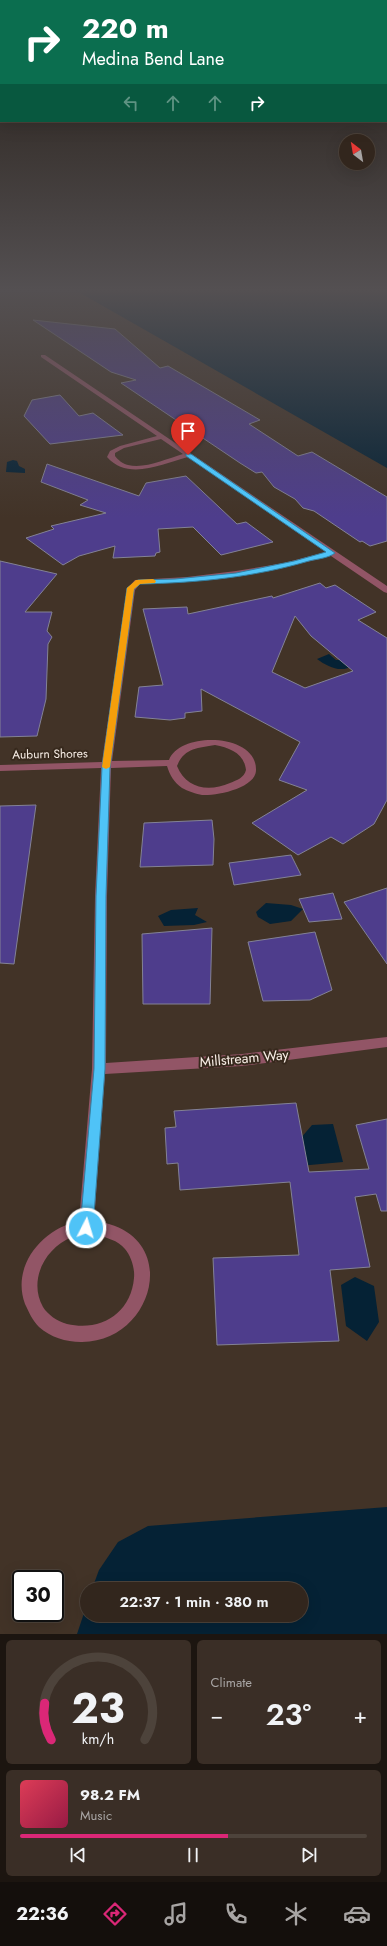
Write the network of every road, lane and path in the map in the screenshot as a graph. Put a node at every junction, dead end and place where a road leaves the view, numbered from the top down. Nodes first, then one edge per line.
1 (57, 365) edge
2 (162, 437) junction
3 (188, 455) junction
4 (332, 553) junction
5 (387, 590) edge
6 (171, 763) junction
7 (106, 767) junction
8 (0, 768) edge
9 (387, 1042) edge
10 (99, 1069) junction
11 (86, 1228) junction

1 - 2 street
2 - 3 street
2 - 3 street
3 - 4 street
4 - 5 street
4 - 7 street
6 - 6 street
6 - 7 street, Auburn Shores
7 - 8 street, Auburn Shores
7 - 10 street
9 - 10 street, Millstream Way
10 - 11 street
11 - 11 street

